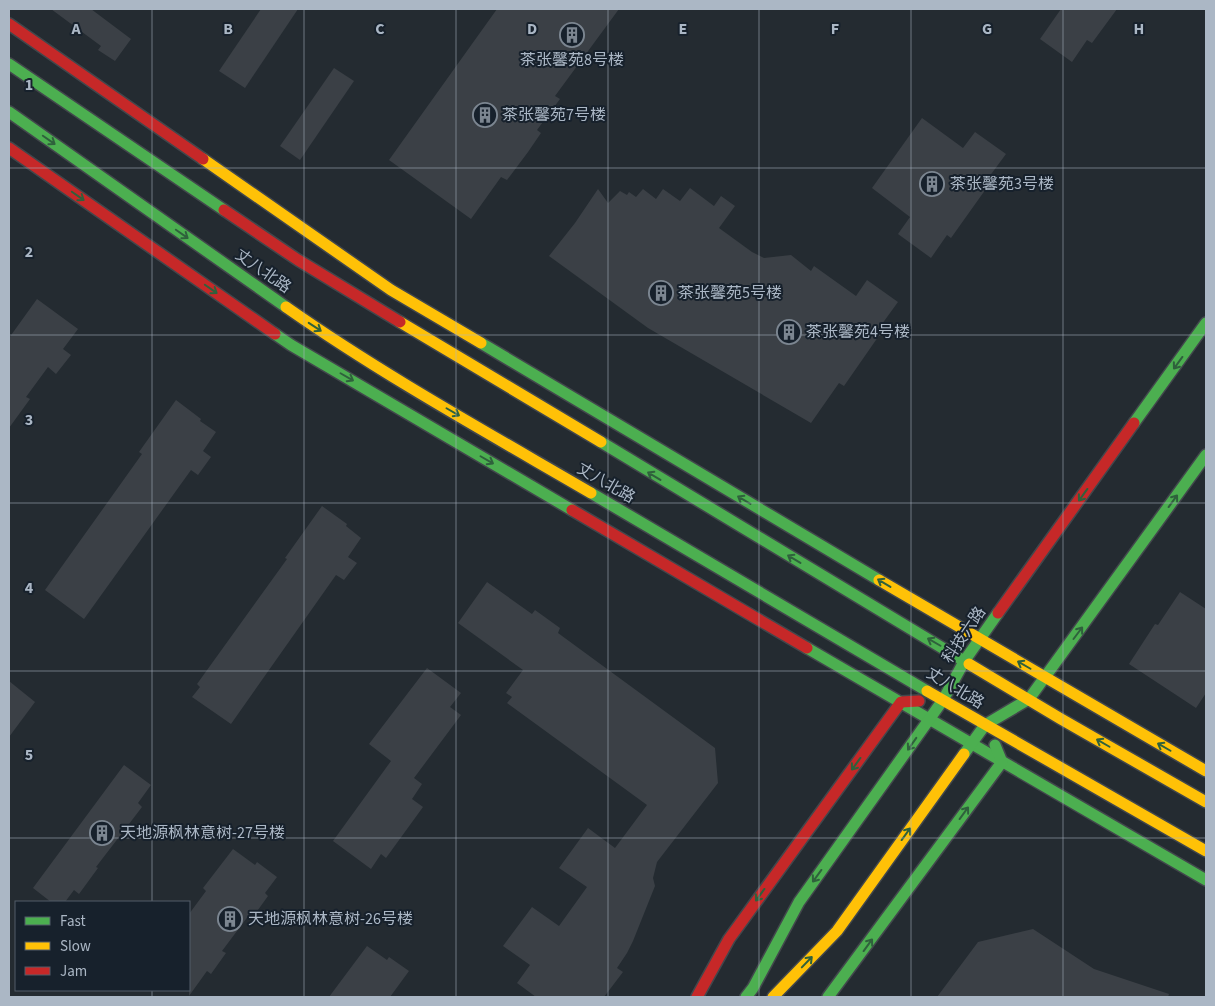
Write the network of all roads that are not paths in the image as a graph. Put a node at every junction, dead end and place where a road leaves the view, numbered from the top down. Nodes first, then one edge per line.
1 (9, 24) edge
2 (9, 64) edge
3 (9, 112) edge
4 (9, 148) edge
5 (1206, 323) edge
6 (1206, 455) edge
7 (980, 639) junction
8 (964, 660) junction
9 (1044, 677) junction
10 (1029, 699) junction
11 (943, 700) junction
12 (901, 702) junction
13 (929, 719) junction
14 (985, 725) junction
15 (971, 744) junction
16 (1002, 762) junction
17 (1206, 772) edge
18 (1206, 802) edge
19 (1206, 851) edge
20 (1206, 880) edge
21 (697, 997) edge
22 (746, 997) edge
23 (773, 997) edge
24 (828, 997) edge

7 -> 1 main road
8 -> 2 main road, 丈八北路
3 -> 11 main road, 丈八北路
4 -> 12 main road
5 -> 7 main road, 科技六路
9 -> 6 main road
7 - 8 main road, 科技六路
9 -> 7 main road
8 - 10 main road, 丈八北路
8 - 11 main road, 科技六路
9 - 10 main road
17 -> 9 main road
10 - 14 main road
18 -> 10 main road, 丈八北路
11 - 12 main road
11 - 13 main road, 科技六路
11 - 14 main road, 丈八北路
12 - 13 main road
12 -> 21 main road
13 - 15 main road
13 -> 22 main road, 科技六路
14 - 15 main road
14 - 16 main road
14 - 19 main road, 丈八北路
15 - 16 main road
23 -> 15 main road
16 - 20 main road
24 -> 16 main road

